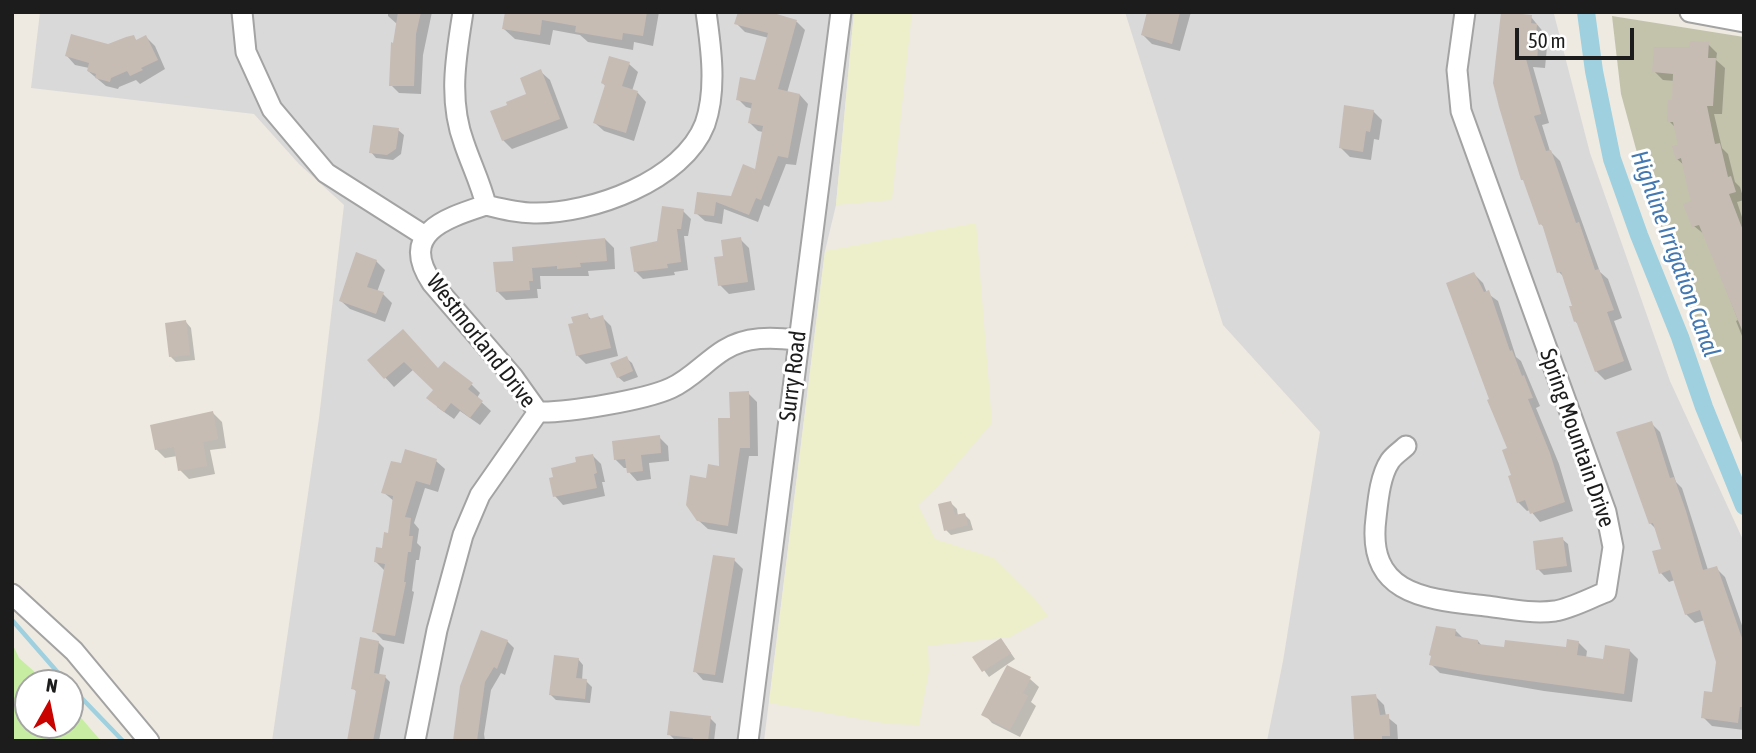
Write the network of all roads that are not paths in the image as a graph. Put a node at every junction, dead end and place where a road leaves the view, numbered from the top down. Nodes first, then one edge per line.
1 (242, 12) edge
2 (463, 12) edge
3 (706, 12) edge
4 (841, 12) edge
5 (1465, 12) edge
6 (1690, 12) edge
7 (1744, 22) edge
8 (486, 205) junction
9 (425, 236) junction
10 (797, 340) junction
11 (538, 412) junction
12 (1406, 446) dead end
13 (12, 594) edge
14 (149, 741) edge
15 (415, 741) edge
16 (748, 741) edge

1 - 9 street
2 - 8 street
3 - 8 street
4 - 10 street, Surry Road
5 - 12 street, Spring Mountain Drive
6 - 7 street
8 - 9 street
9 - 11 street, Westmorland Drive
10 - 11 street
10 - 16 street, Surry Road
11 - 15 street, Westmorland Drive
13 - 14 street

